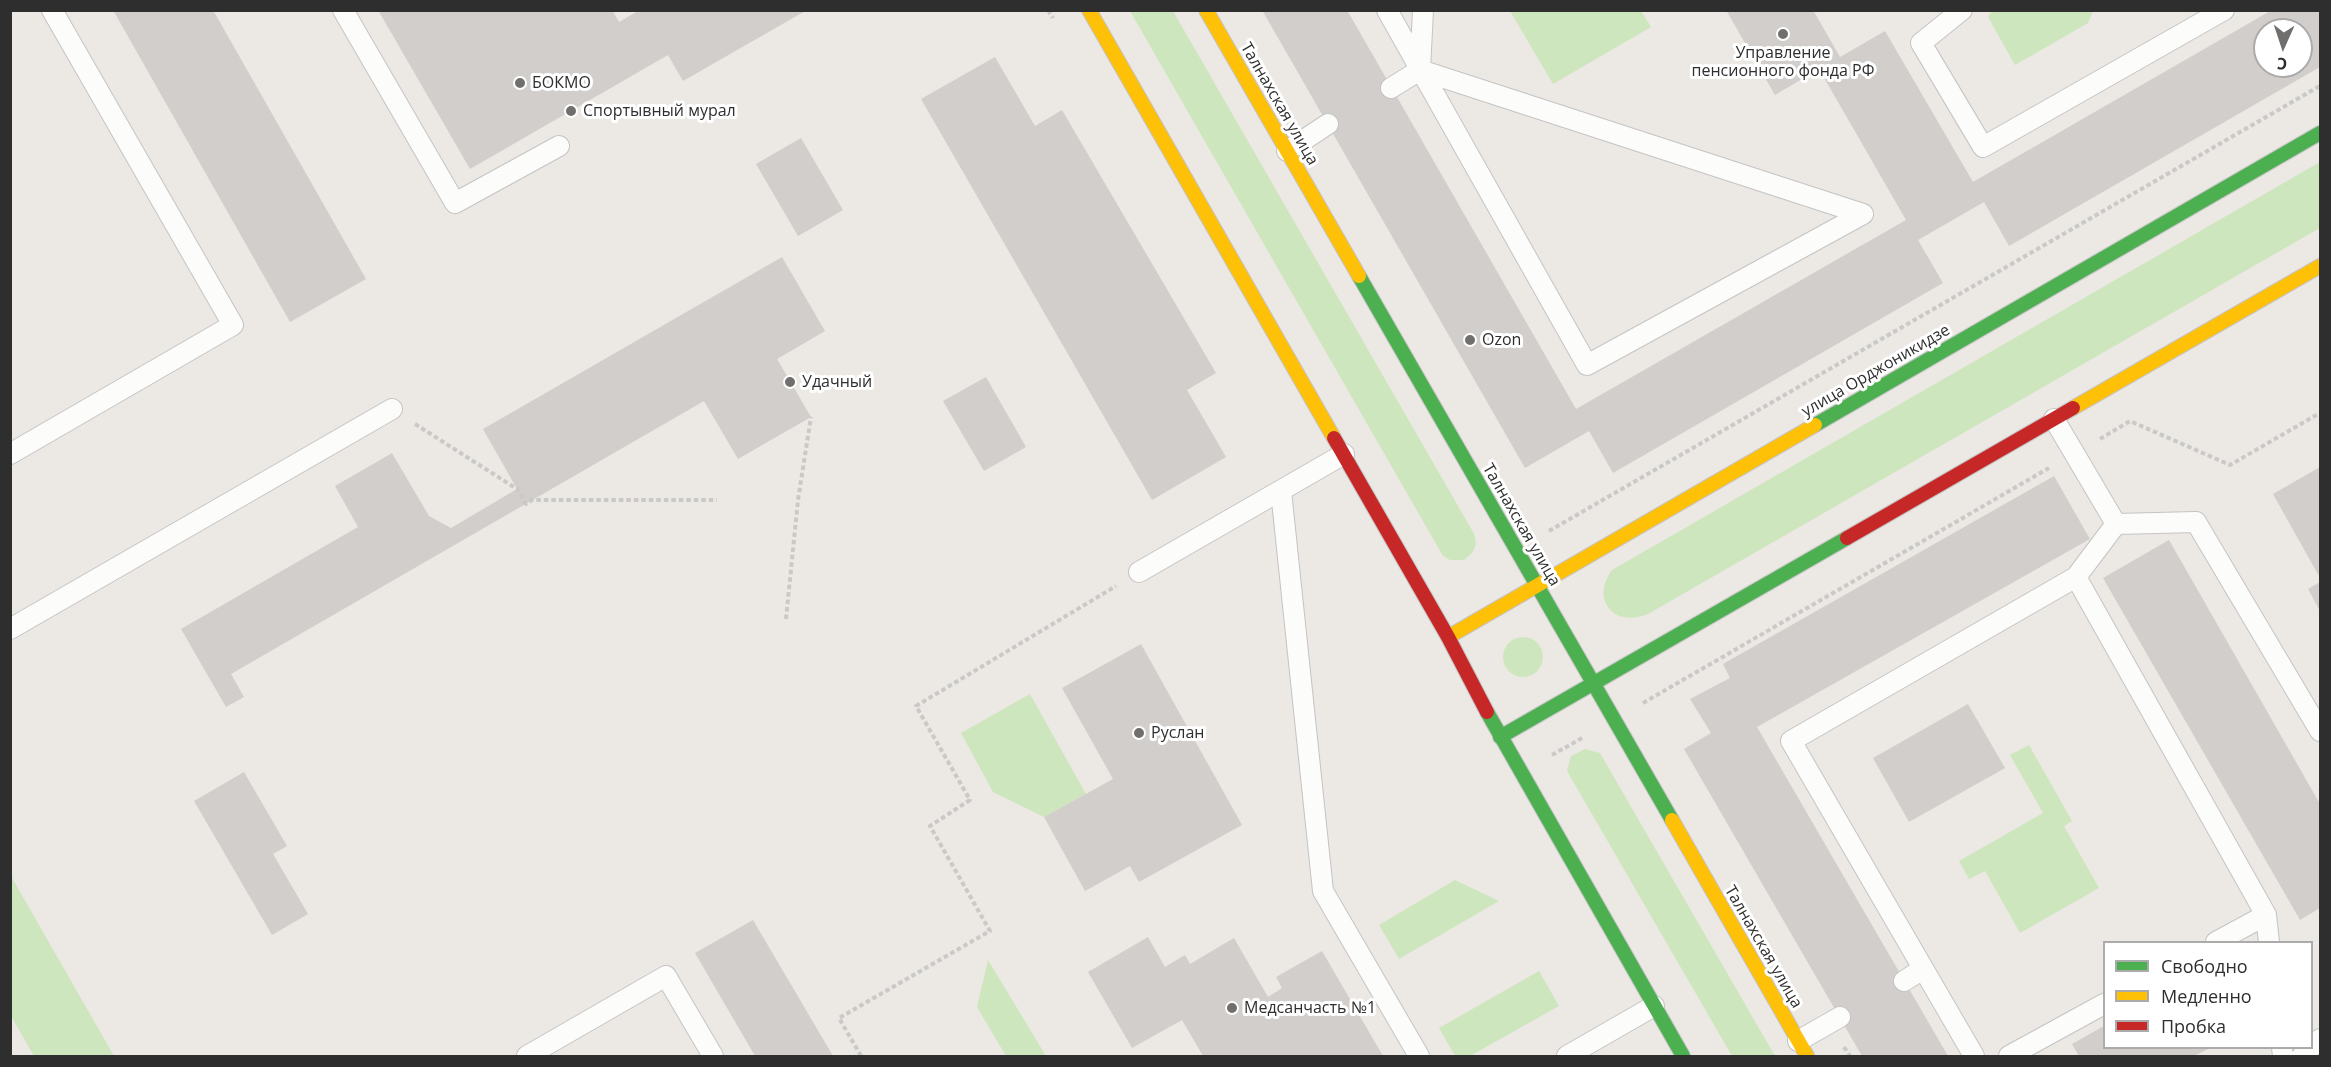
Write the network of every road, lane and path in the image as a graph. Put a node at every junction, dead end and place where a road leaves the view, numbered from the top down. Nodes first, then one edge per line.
1 (52, 10) edge
2 (344, 10) edge
3 (1089, 10) edge
4 (1206, 10) edge
5 (1387, 10) edge
6 (1423, 10) edge
7 (1962, 10) edge
8 (2224, 10) edge
9 (1420, 70) junction
10 (2320, 86) edge
11 (1391, 88) dead end
12 (1328, 124) dead end
13 (2320, 133) edge
14 (559, 146) dead end
15 (1287, 151) junction
16 (2320, 266) edge
17 (392, 410) joint
18 (2320, 413) edge
19 (811, 417) dead end
20 (2054, 419) junction
21 (10, 454) edge
22 (1344, 454) junction
23 (2074, 454) junction
24 (1281, 491) junction
25 (717, 500) dead end
26 (2116, 524) junction
27 (1549, 531) dead end
28 (1139, 572) joint
29 (2076, 577) junction
30 (1538, 586) junction
31 (786, 619) dead end
32 (10, 629) edge
33 (1448, 638) junction
34 (1593, 683) junction
35 (1614, 720) junction
36 (2320, 730) edge
37 (1500, 737) junction
38 (1521, 773) junction
39 (2266, 915) junction
40 (2218, 941) edge
41 (2269, 941) edge
42 (1923, 969) junction
43 (1904, 981) dead end
44 (2103, 1005) edge
45 (1654, 1006) junction
46 (1840, 1017) dead end
47 (1803, 1049) edge
48 (527, 1056) edge
49 (713, 1056) edge
50 (861, 1056) edge
51 (1419, 1056) edge
52 (1567, 1056) edge
53 (1683, 1056) edge
54 (1974, 1056) edge
55 (2009, 1056) edge

1 - 21 lane
2 - 14 lane
3 - 22 street
4 - 15 street, Талнахская улица
5 - 9 lane
6 - 9 lane
7 - 8 lane
9 - 9 lane
9 - 11 lane
10 - 27 path
12 - 15 lane
13 - 30 street, улица Орджоникидзе
15 - 30 street, Талнахская улица
16 - 20 street
17 - 25 path
17 - 32 lane
18 - 23 path
19 - 31 path
20 - 23 lane
20 - 34 street
22 - 24 lane
22 - 33 street
23 - 26 lane
23 - 35 path
24 - 28 lane
24 - 51 lane
26 - 29 lane
26 - 36 lane
28 - 50 path
29 - 39 lane
29 - 42 lane
30 - 33 street, улица Орджоникидзе
30 - 34 street, Талнахская улица
33 - 37 street
34 - 35 street, Талнахская улица
34 - 37 street
35 - 38 path
35 - 47 street, Талнахская улица
37 - 38 street
38 - 45 street
39 - 40 lane
39 - 41 lane
42 - 43 lane
42 - 54 lane
44 - 55 lane
45 - 52 lane
45 - 53 street
46 - 47 lane
48 - 49 lane

